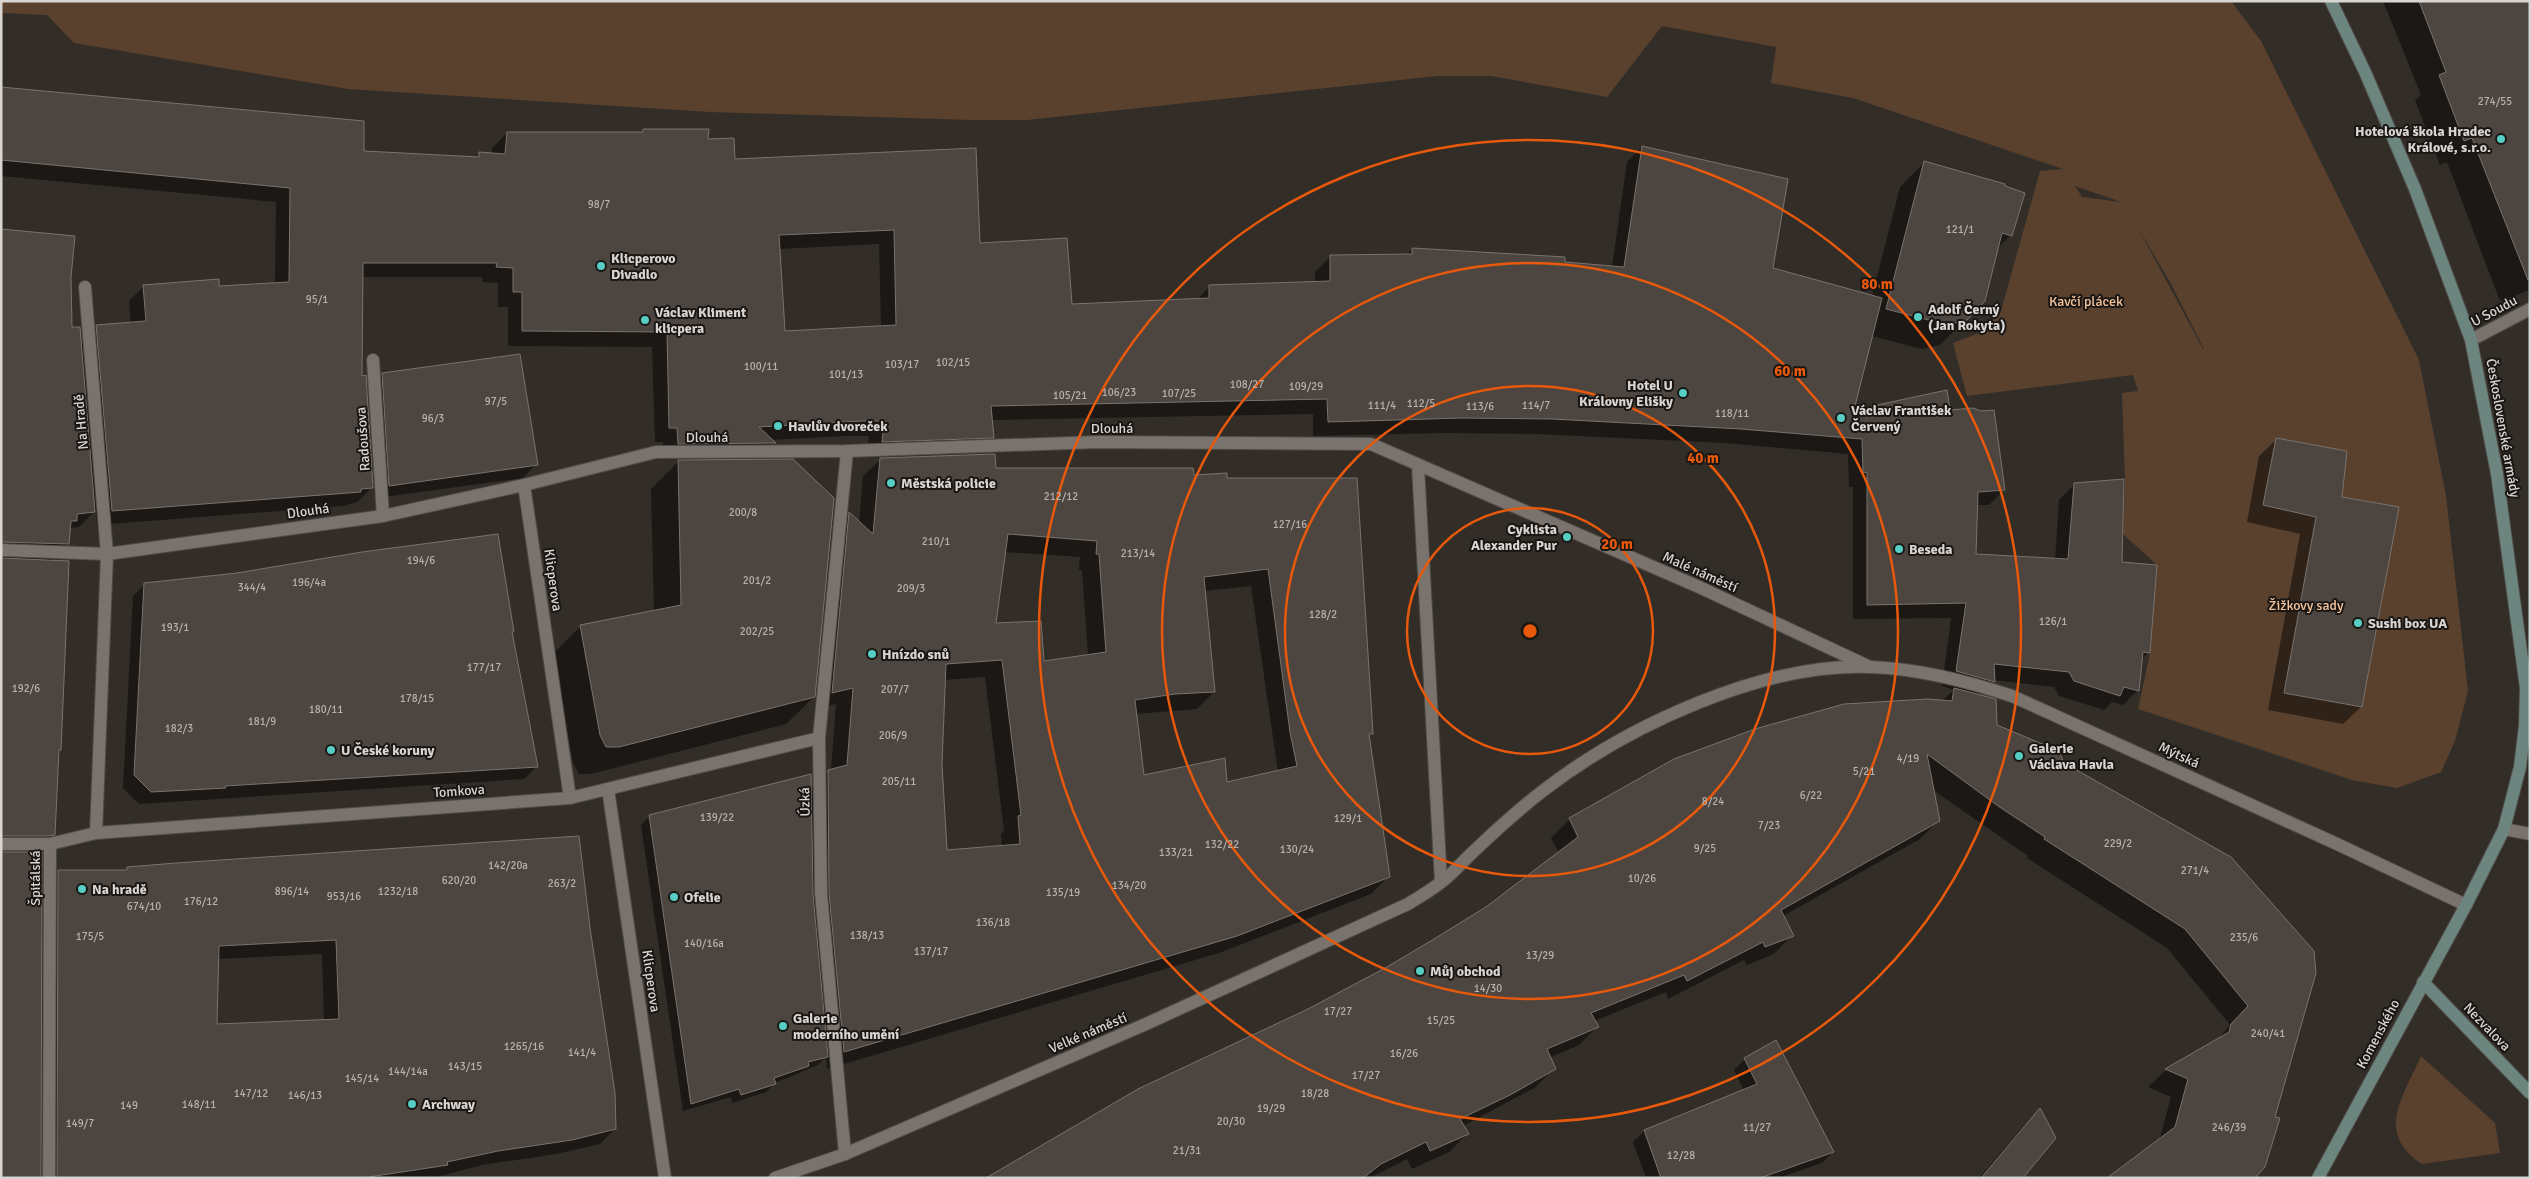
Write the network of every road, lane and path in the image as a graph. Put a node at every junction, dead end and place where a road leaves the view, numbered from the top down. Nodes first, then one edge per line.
1 (2331, 1) edge
2 (85, 287) dead end
3 (2530, 309) edge
4 (2471, 340) junction
5 (373, 360) dead end
6 (847, 450) junction
7 (1418, 466) junction
8 (524, 485) junction
9 (383, 516) junction
10 (1, 550) edge
11 (107, 554) junction
12 (1870, 667) junction
13 (819, 738) junction
14 (608, 789) junction
15 (570, 798) junction
16 (2504, 829) junction
17 (96, 833) junction
18 (2530, 834) edge
19 (1, 844) edge
20 (50, 844) junction
21 (1441, 882) junction
22 (2466, 905) junction
23 (2423, 982) junction
24 (2530, 1093) edge
25 (846, 1154) junction
26 (49, 1178) edge
27 (665, 1178) edge
28 (775, 1178) edge
29 (2318, 1178) edge

1 - 4 street, Československé armády
2 - 11 street, Na Hradě
3 - 4 street, U Soudu
4 - 16 street, Československé armády
5 - 9 street, Radoušova
6 - 7 street, Dlouhá
6 - 8 street, Dlouhá
6 - 13 street, Úzká
7 - 12 street, Malé náměstí
7 - 21 street
8 - 9 street, Dlouhá
8 - 15 street, Klicperova
9 - 11 street, Dlouhá
10 - 11 street, Dlouhá
11 - 17 street
12 - 21 street
12 - 22 street, Mýtská
13 - 14 street, Tomkova
13 - 25 street, Úzká
14 - 15 street, Tomkova
14 - 27 street, Klicperova
15 - 17 street, Tomkova
16 - 18 street
16 - 22 street, Československé armády
17 - 20 street, Špitálská
19 - 20 street
20 - 26 street, Špitálská
21 - 25 street, Velké náměstí
22 - 23 street, Komenského
23 - 24 street, Nezvalova
23 - 29 street, Komenského
25 - 28 street, Velké náměstí

